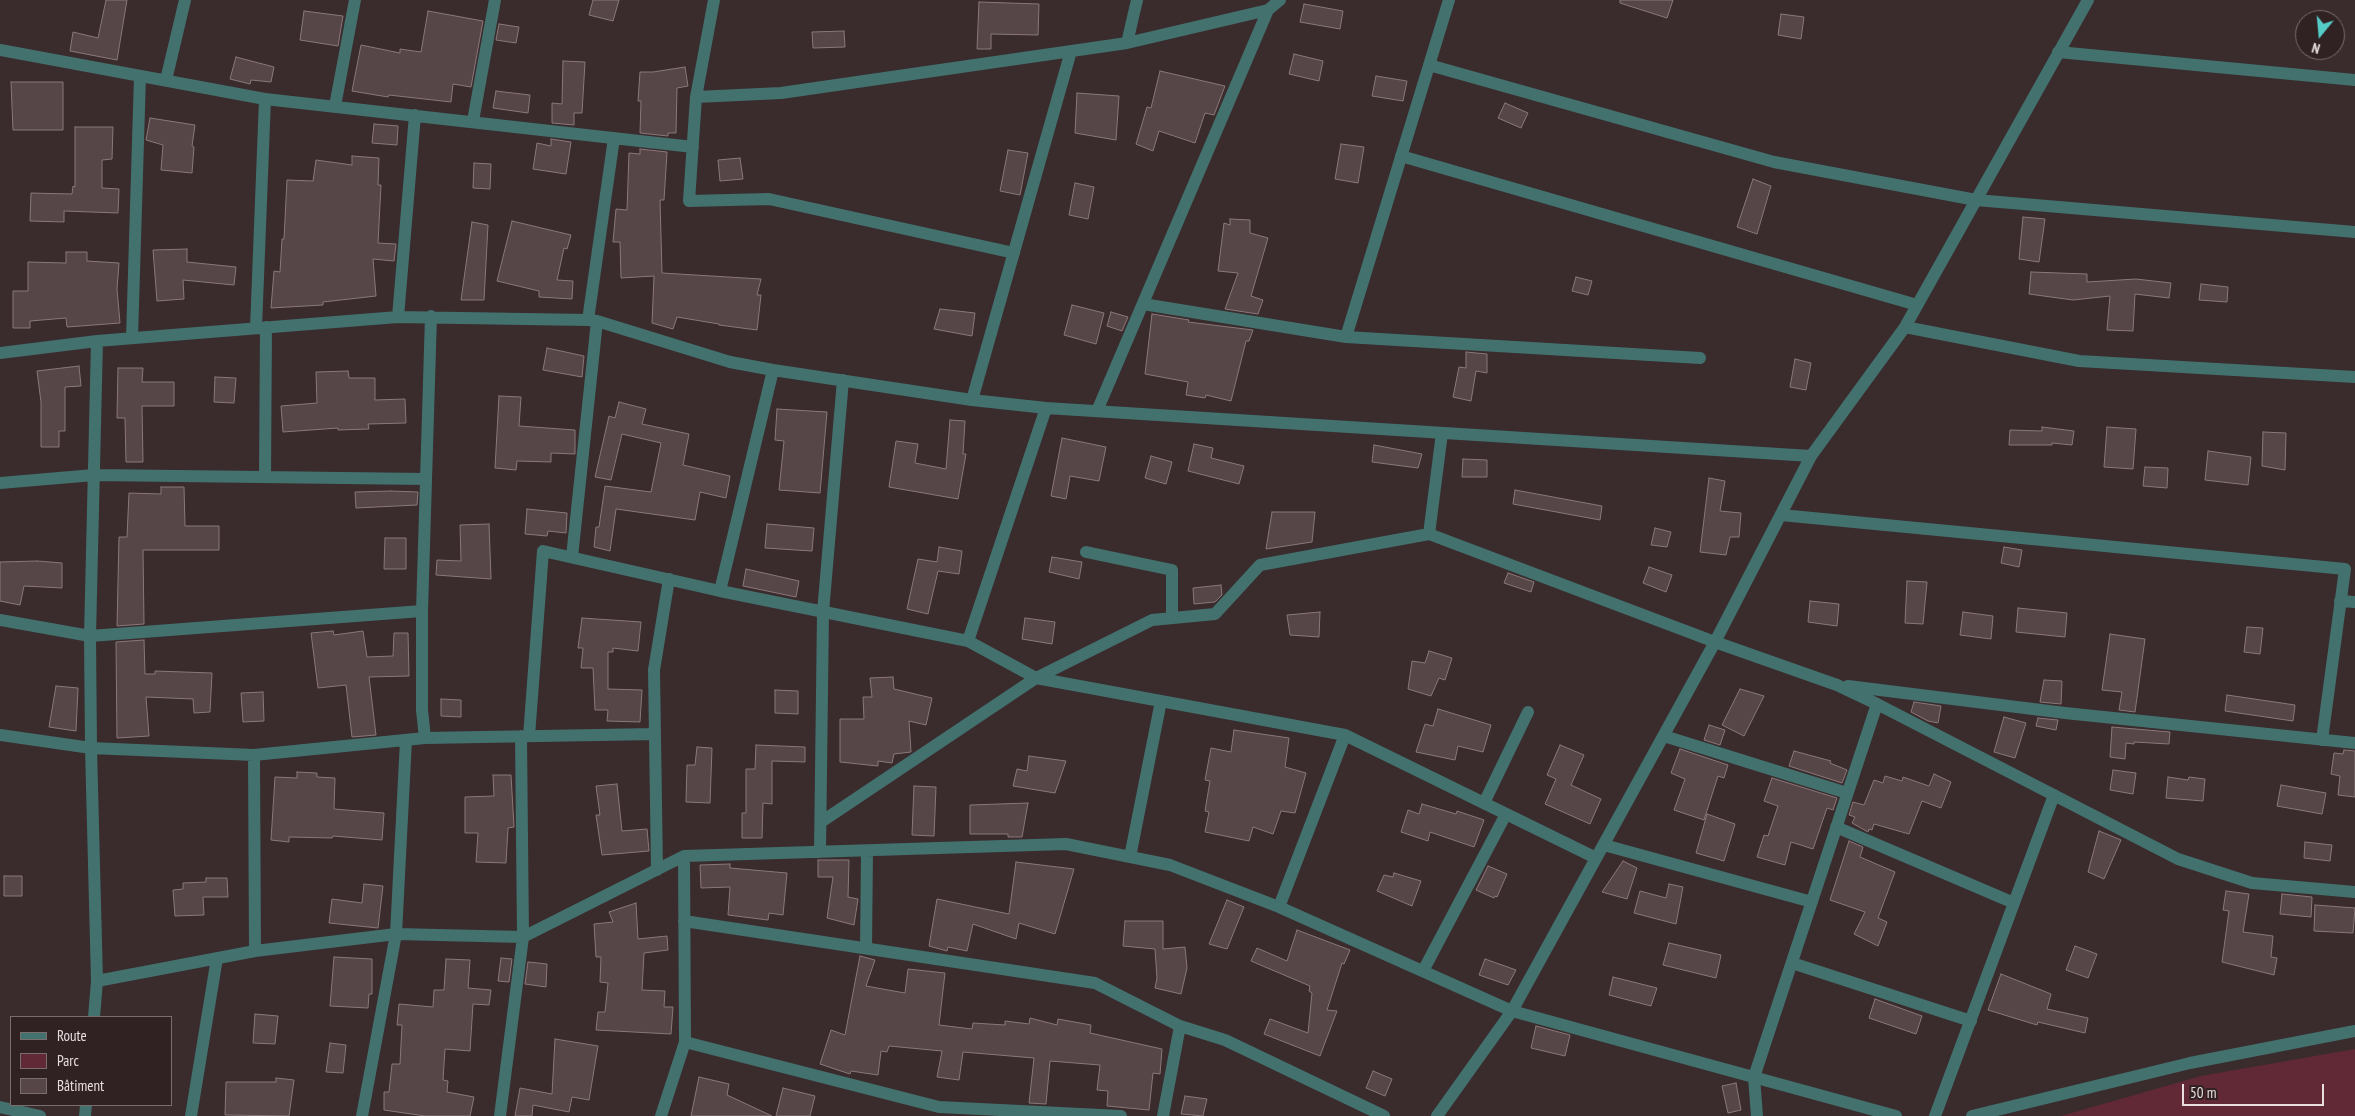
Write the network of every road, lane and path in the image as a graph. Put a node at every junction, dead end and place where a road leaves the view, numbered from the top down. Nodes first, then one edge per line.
1 (185, 0) edge
2 (355, 0) edge
3 (495, 0) edge
4 (714, 0) edge
5 (1137, 0) edge
6 (1280, 0) edge
7 (1449, 0) edge
8 (2088, 0) edge
9 (1268, 10) junction
10 (1127, 43) junction
11 (0, 50) edge
12 (1071, 51) junction
13 (2058, 52) junction
14 (1429, 65) junction
15 (140, 76) junction
16 (166, 80) junction
17 (2355, 80) edge
18 (696, 97) junction
19 (264, 99) junction
20 (335, 106) junction
21 (415, 115) junction
22 (473, 121) junction
23 (614, 138) junction
24 (693, 147) junction
25 (1401, 156) junction
26 (1976, 200) junction
27 (2355, 232) edge
28 (1014, 253) junction
29 (1143, 304) junction
30 (1917, 304) junction
31 (431, 316) junction
32 (398, 317) junction
33 (592, 320) junction
34 (1904, 326) junction
35 (261, 328) junction
36 (1346, 337) junction
37 (132, 338) junction
38 (97, 341) junction
39 (0, 353) edge
40 (1700, 358) dead end
41 (773, 370) junction
42 (2355, 377) edge
43 (843, 380) junction
44 (972, 400) junction
45 (1046, 408) junction
46 (1097, 411) junction
47 (1442, 433) junction
48 (1811, 456) junction
49 (94, 475) junction
50 (265, 477) junction
51 (426, 479) junction
52 (0, 483) edge
53 (1781, 515) junction
54 (1429, 534) junction
55 (1086, 552) dead end
56 (572, 557) junction
57 (669, 579) junction
58 (720, 590) junction
59 (2340, 601) junction
60 (2355, 602) edge
61 (422, 611) junction
62 (823, 612) junction
63 (1172, 618) junction
64 (0, 620) edge
65 (90, 636) junction
66 (968, 641) junction
67 (1715, 642) junction
68 (1036, 678) junction
69 (1837, 685) junction
70 (1161, 701) junction
71 (1877, 704) junction
72 (1528, 712) dead end
73 (655, 734) junction
74 (1345, 734) junction
75 (0, 735) edge
76 (525, 736) junction
77 (1664, 736) junction
78 (425, 738) junction
79 (406, 740) junction
80 (2322, 740) junction
81 (2355, 743) edge
82 (91, 748) junction
83 (254, 755) junction
84 (1848, 793) junction
85 (2054, 795) junction
86 (1484, 803) junction
87 (1506, 814) junction
88 (821, 822) junction
89 (1836, 827) junction
90 (1604, 845) junction
91 (867, 851) junction
92 (820, 852) junction
93 (684, 856) junction
94 (1130, 857) junction
95 (1596, 858) junction
96 (657, 870) junction
97 (2355, 892) edge
98 (1812, 902) junction
99 (2014, 903) junction
100 (1279, 907) junction
101 (684, 921) junction
102 (396, 934) junction
103 (523, 937) junction
104 (866, 948) junction
105 (255, 951) junction
106 (216, 958) junction
107 (1792, 963) junction
108 (1423, 971) junction
109 (97, 981) junction
110 (1512, 1011) junction
111 (94, 1016) edge
112 (1971, 1021) junction
113 (1180, 1026) junction
114 (2355, 1031) edge
115 (685, 1042) junction
116 (1754, 1077) junction
117 (0, 1107) edge
118 (40, 1116) edge
119 (191, 1116) edge
120 (362, 1116) edge
121 (500, 1116) edge
122 (661, 1116) edge
123 (1121, 1116) edge
124 (1163, 1116) edge
125 (1384, 1116) edge
126 (1437, 1116) edge
127 (1757, 1116) edge
128 (1896, 1116) edge
129 (1935, 1116) edge
130 (1972, 1116) edge

1 - 16 street
2 - 20 street
3 - 22 street
4 - 18 street
5 - 10 street
6 - 9 street
7 - 14 street
8 - 13 street
9 - 10 street
9 - 29 street
10 - 12 street
11 - 15 street
12 - 18 street
12 - 28 street
13 - 17 street
13 - 26 street
14 - 25 street
14 - 26 street
15 - 16 street
15 - 37 street
16 - 19 street
18 - 24 street
19 - 20 street
19 - 35 street
20 - 21 street
21 - 22 street
21 - 32 street
22 - 23 street
23 - 24 street
23 - 33 street
24 - 28 street
25 - 30 street
25 - 36 street
26 - 27 street
26 - 30 street
28 - 44 street
29 - 36 street
29 - 46 street
30 - 34 street
31 - 32 street
31 - 33 street
31 - 51 street
32 - 35 street
33 - 41 street
33 - 56 street
34 - 42 street
34 - 48 street
35 - 37 street
35 - 50 street
36 - 40 street
37 - 38 street
38 - 39 street
38 - 49 street
41 - 43 street
41 - 58 street
43 - 44 street
43 - 62 street
44 - 45 street
45 - 46 street
45 - 66 street
46 - 47 street
47 - 48 street
47 - 54 street
48 - 53 street
49 - 50 street
49 - 52 street
49 - 65 street
50 - 51 street
51 - 61 street
53 - 59 street
53 - 67 street
54 - 63 street
54 - 67 street
55 - 63 street
56 - 57 street
56 - 76 street
57 - 58 street
57 - 73 street
58 - 62 street
59 - 60 street
59 - 80 street
61 - 65 street
61 - 78 street
62 - 66 street
62 - 88 street
63 - 68 street
64 - 65 street
65 - 82 street
66 - 68 street
67 - 69 street
67 - 77 street
68 - 70 street
68 - 88 street
69 - 71 street
69 - 80 street
70 - 74 street
70 - 94 street
71 - 84 street
71 - 85 street
72 - 86 street
73 - 76 street
73 - 96 street
74 - 86 street
74 - 100 street
75 - 82 street
76 - 78 street
76 - 103 street
77 - 84 street
77 - 90 street
78 - 79 street
79 - 83 street
79 - 102 street
80 - 81 street
82 - 83 street
82 - 109 street
83 - 105 street
84 - 89 street
85 - 97 street
85 - 99 street
86 - 87 street
87 - 95 street
87 - 108 street
88 - 92 street
89 - 98 street
89 - 99 street
90 - 95 street
90 - 98 street
91 - 92 street
91 - 94 street
91 - 104 street
92 - 93 street
93 - 96 street
93 - 101 street
94 - 100 street
95 - 110 street
96 - 103 street
98 - 107 street
99 - 112 street
100 - 108 street
101 - 104 street
101 - 115 street
102 - 103 street
102 - 105 street
102 - 120 street
103 - 121 street
104 - 113 street
105 - 106 street
106 - 109 street
106 - 119 street
107 - 112 street
107 - 116 street
108 - 110 street
109 - 111 street
110 - 116 street
110 - 126 street
112 - 129 street
113 - 124 street
113 - 125 street
114 - 130 street
115 - 122 street
115 - 123 street
116 - 127 street
116 - 128 street
117 - 118 street

